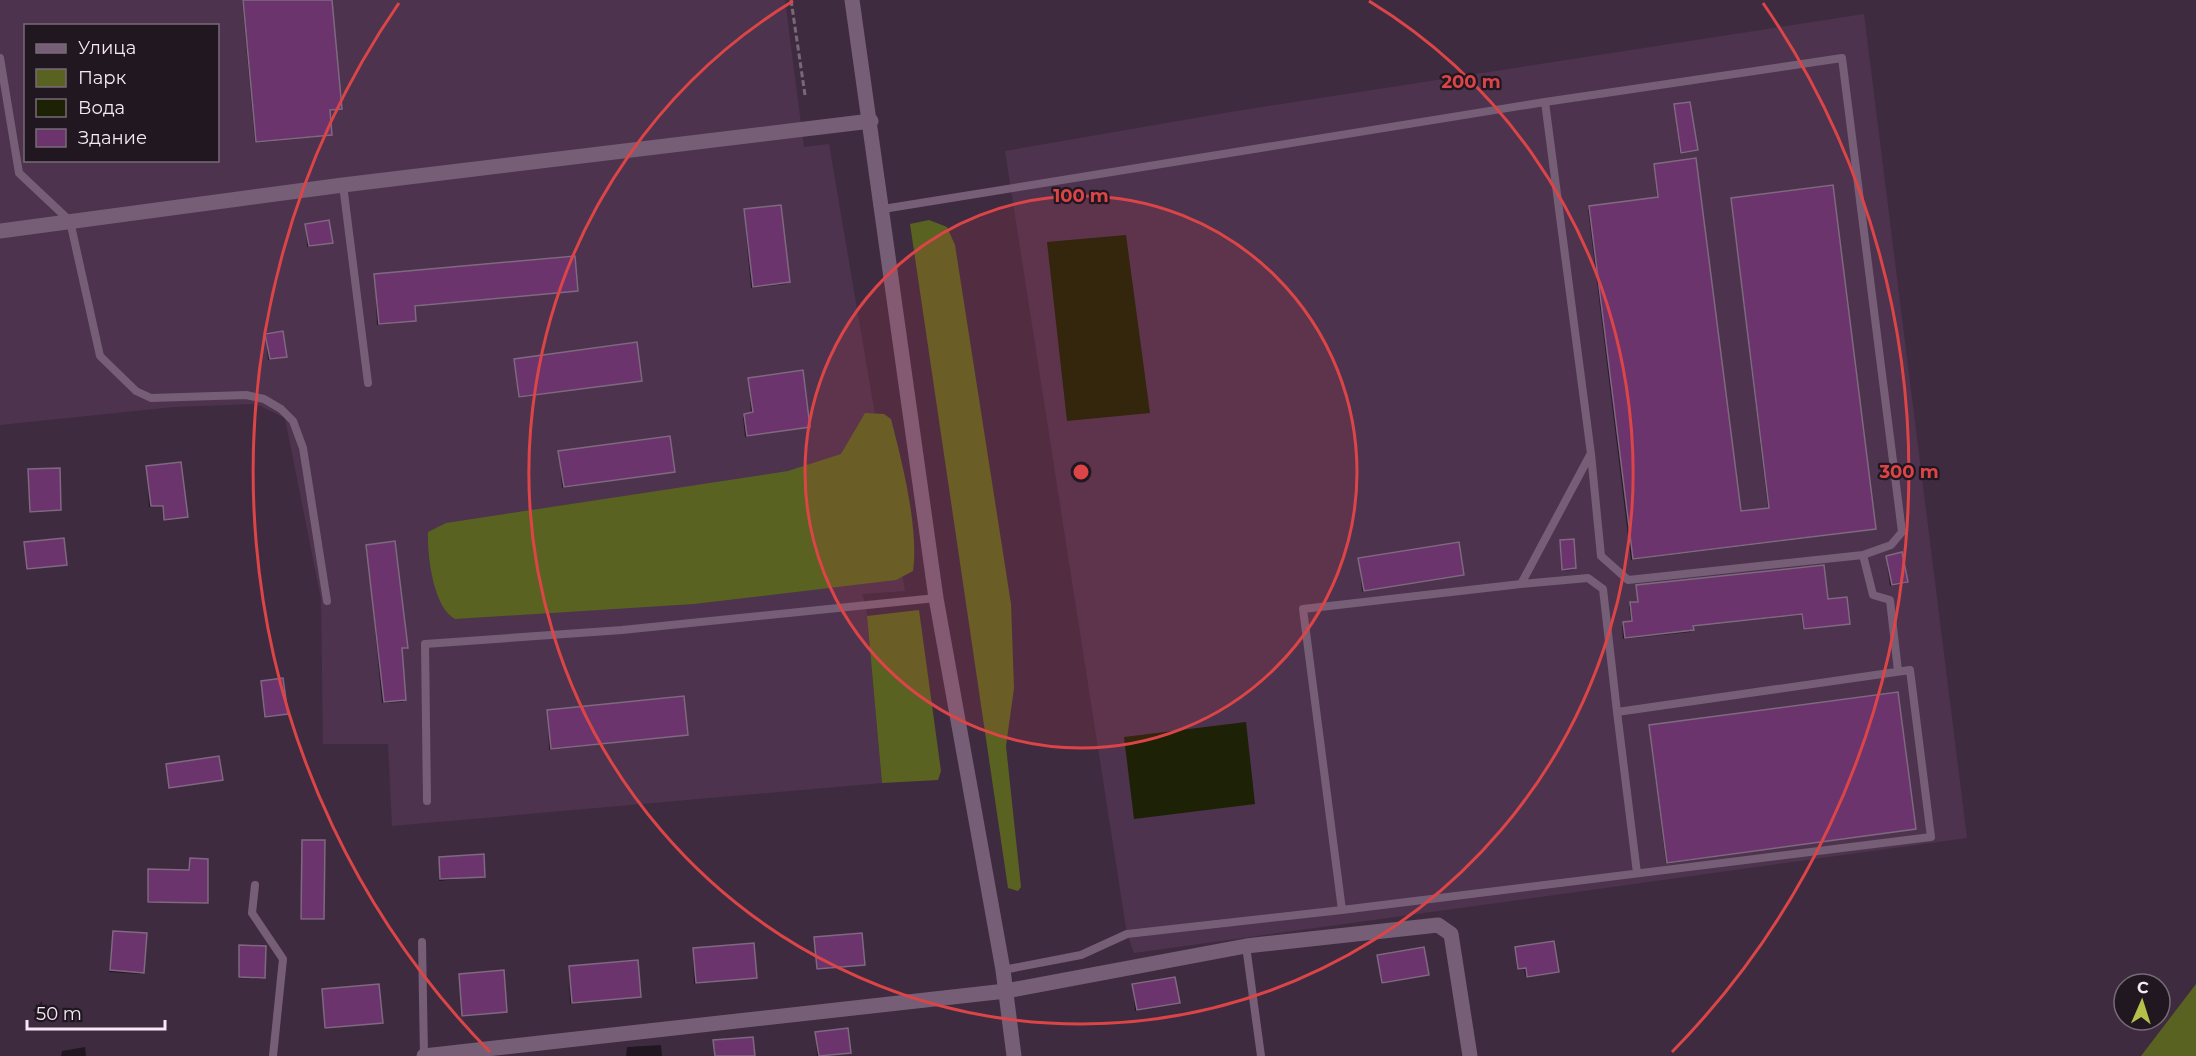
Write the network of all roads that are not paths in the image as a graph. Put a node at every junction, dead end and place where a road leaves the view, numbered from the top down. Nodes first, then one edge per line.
1 (852, 0) edge
2 (0, 58) edge
3 (1545, 102) junction
4 (871, 121) junction
5 (343, 185) junction
6 (883, 209) junction
7 (70, 221) junction
8 (0, 231) edge
9 (368, 383) dead end
10 (1591, 454) junction
11 (1863, 555) junction
12 (1521, 585) junction
13 (936, 598) junction
14 (327, 601) dead end
15 (1898, 671) junction
16 (1617, 712) junction
17 (427, 801) dead end
18 (1637, 873) junction
19 (255, 885) dead end
20 (1342, 910) junction
21 (422, 942) dead end
22 (1246, 946) junction
23 (1004, 970) junction
24 (1006, 991) junction
25 (504, 1052) edge
26 (273, 1056) edge
27 (424, 1056) edge
28 (1014, 1056) edge
29 (1261, 1056) edge
30 (1470, 1056) edge

1 - 4 street
2 - 7 lane
3 - 6 lane
3 - 10 lane
3 - 11 lane
4 - 5 street
4 - 6 street
5 - 7 street
5 - 9 lane
6 - 13 street
7 - 8 street
7 - 14 lane
10 - 11 lane
10 - 12 lane
11 - 15 lane
12 - 16 lane
12 - 20 lane
13 - 17 lane
13 - 23 street
15 - 16 lane
15 - 18 lane
16 - 18 lane
18 - 20 lane
19 - 26 lane
20 - 23 lane
21 - 27 lane
22 - 24 street
22 - 29 lane
22 - 30 street
23 - 24 street
24 - 25 street
24 - 28 street
25 - 27 street

